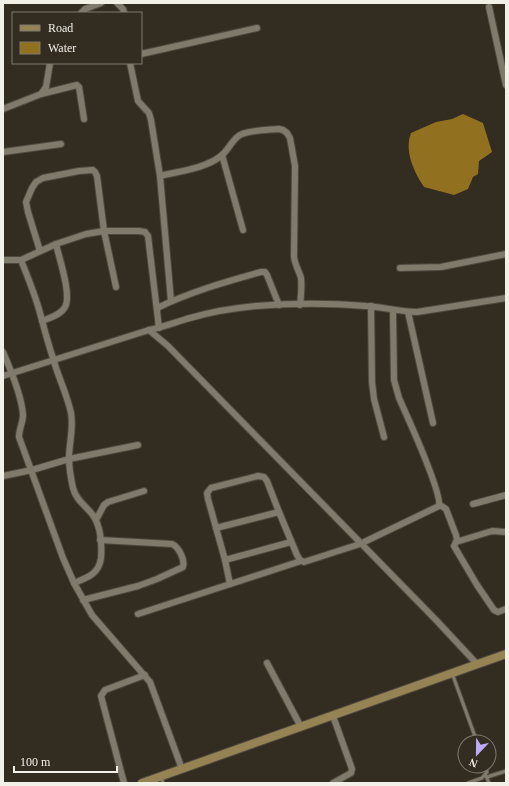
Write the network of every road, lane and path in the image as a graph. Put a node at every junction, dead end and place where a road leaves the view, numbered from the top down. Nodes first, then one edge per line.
1 (101, 3) edge
2 (117, 3) edge
3 (489, 7) dead end
4 (83, 12) edge
5 (124, 12) edge
6 (256, 28) dead end
7 (142, 54) edge
8 (50, 64) edge
9 (130, 64) edge
10 (506, 85) edge
11 (41, 94) junction
12 (3, 109) edge
13 (84, 119) dead end
14 (61, 144) dead end
15 (3, 152) edge
16 (222, 155) junction
17 (160, 176) junction
18 (242, 230) dead end
19 (104, 231) junction
20 (56, 244) junction
21 (40, 251) junction
22 (506, 254) edge
23 (3, 258) edge
24 (21, 260) junction
25 (400, 268) dead end
26 (116, 287) dead end
27 (506, 298) edge
28 (171, 301) junction
29 (279, 305) junction
30 (300, 305) junction
31 (371, 306) junction
32 (157, 308) junction
33 (393, 311) junction
34 (408, 312) junction
35 (42, 322) junction
36 (159, 328) junction
37 (149, 330) junction
38 (3, 352) edge
39 (53, 360) junction
40 (12, 372) junction
41 (3, 376) edge
42 (433, 423) dead end
43 (384, 437) dead end
44 (138, 445) dead end
45 (69, 459) junction
46 (32, 470) junction
47 (3, 476) edge
48 (144, 491) dead end
49 (506, 495) edge
50 (473, 504) dead end
51 (440, 505) junction
52 (279, 512) junction
53 (96, 520) junction
54 (216, 528) junction
55 (506, 532) edge
56 (100, 540) junction
57 (291, 542) junction
58 (456, 542) junction
59 (360, 544) junction
60 (225, 560) junction
61 (301, 561) junction
62 (74, 583) junction
63 (230, 584) junction
64 (83, 600) junction
65 (506, 609) edge
66 (138, 614) dead end
67 (506, 654) edge
68 (267, 663) dead end
69 (477, 664) junction
70 (452, 673) junction
71 (145, 676) junction
72 (333, 716) junction
73 (301, 727) junction
74 (474, 734) edge
75 (182, 769) junction
76 (506, 771) edge
77 (486, 776) junction
78 (162, 780) edge
79 (124, 783) edge
80 (142, 783) edge
81 (333, 783) edge
82 (468, 783) edge
83 (489, 783) edge

1 - 4 street
2 - 5 street
3 - 10 street
6 - 7 street
8 - 11 street
9 - 17 street
11 - 12 street
11 - 13 street
14 - 15 street
16 - 17 street
16 - 18 street
16 - 30 street
17 - 28 street
19 - 20 street
19 - 21 street
19 - 26 street
19 - 32 street
20 - 21 street
20 - 35 street
21 - 24 street
22 - 25 street
23 - 24 street
24 - 35 street
27 - 34 street
28 - 29 street
28 - 32 street
29 - 30 street
29 - 36 street
30 - 31 street
31 - 33 street
31 - 43 street
32 - 36 street
33 - 34 street
33 - 51 street
34 - 42 street
35 - 39 street
36 - 37 street
37 - 39 street
37 - 59 street
38 - 40 street
39 - 40 street
39 - 45 street
40 - 41 street
40 - 46 street
44 - 45 street
45 - 46 street
45 - 53 street
46 - 47 street
46 - 62 street
48 - 53 street
49 - 50 street
51 - 58 street
51 - 59 street
52 - 54 street
52 - 54 street
52 - 57 street
53 - 56 street
54 - 60 street
55 - 58 street
56 - 62 street
56 - 64 street
57 - 60 street
57 - 61 street
58 - 65 street
59 - 61 street
59 - 69 street
60 - 63 street
61 - 63 street
62 - 64 street
63 - 66 street
64 - 71 street
67 - 69 main road
68 - 73 street
69 - 70 main road
70 - 72 main road
70 - 74 lane
71 - 75 street
71 - 79 street
72 - 73 main road
72 - 81 street
73 - 75 main road
75 - 78 main road
76 - 77 lane
77 - 82 lane
77 - 83 lane
78 - 80 main road

